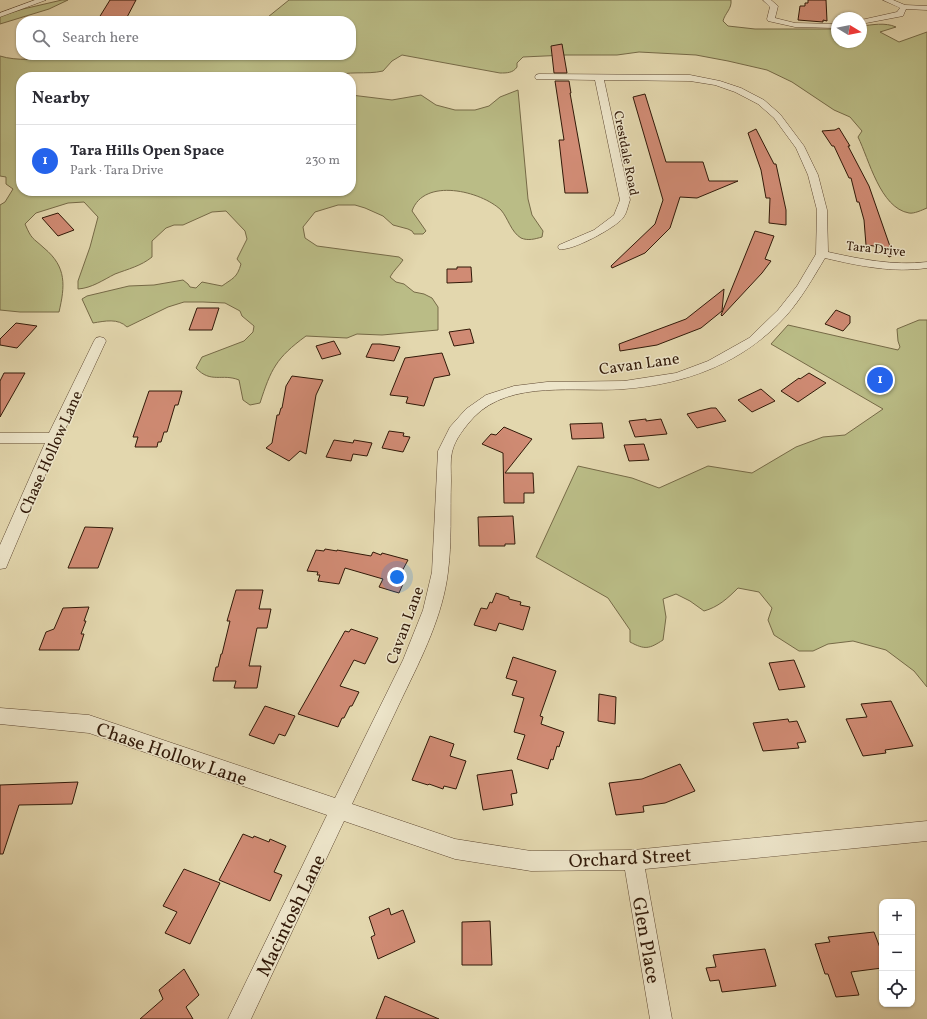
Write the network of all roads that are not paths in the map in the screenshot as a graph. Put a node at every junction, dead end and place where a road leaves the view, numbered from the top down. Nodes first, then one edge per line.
1 (42, 0) edge
2 (767, 0) edge
3 (887, 0) edge
4 (904, 7) junction
5 (927, 8) edge
6 (0, 15) edge
7 (867, 21) edge
8 (831, 26) edge
9 (539, 77) dead end
10 (599, 78) junction
11 (563, 247) dead end
12 (822, 254) junction
13 (927, 265) edge
14 (100, 341) dead end
15 (0, 438) edge
16 (54, 438) junction
17 (0, 563) edge
18 (0, 716) edge
19 (340, 810) junction
20 (927, 831) edge
21 (634, 860) junction
22 (240, 1019) edge
23 (660, 1019) edge

1 - 6 street
2 - 8 street
3 - 4 street
4 - 5 street
4 - 7 street
9 - 10 street
10 - 11 street, Crestdale Road
10 - 12 street
12 - 13 street, Tara Drive
12 - 19 street, Cavan Lane
14 - 16 street, Chase Hollow Lane
15 - 16 street
16 - 17 street, Chase Hollow Lane
18 - 19 street, Chase Hollow Lane
19 - 21 street, Orchard Street
19 - 22 street, Macintosh Lane
20 - 21 street, Orchard Street
21 - 23 street, Glen Place

